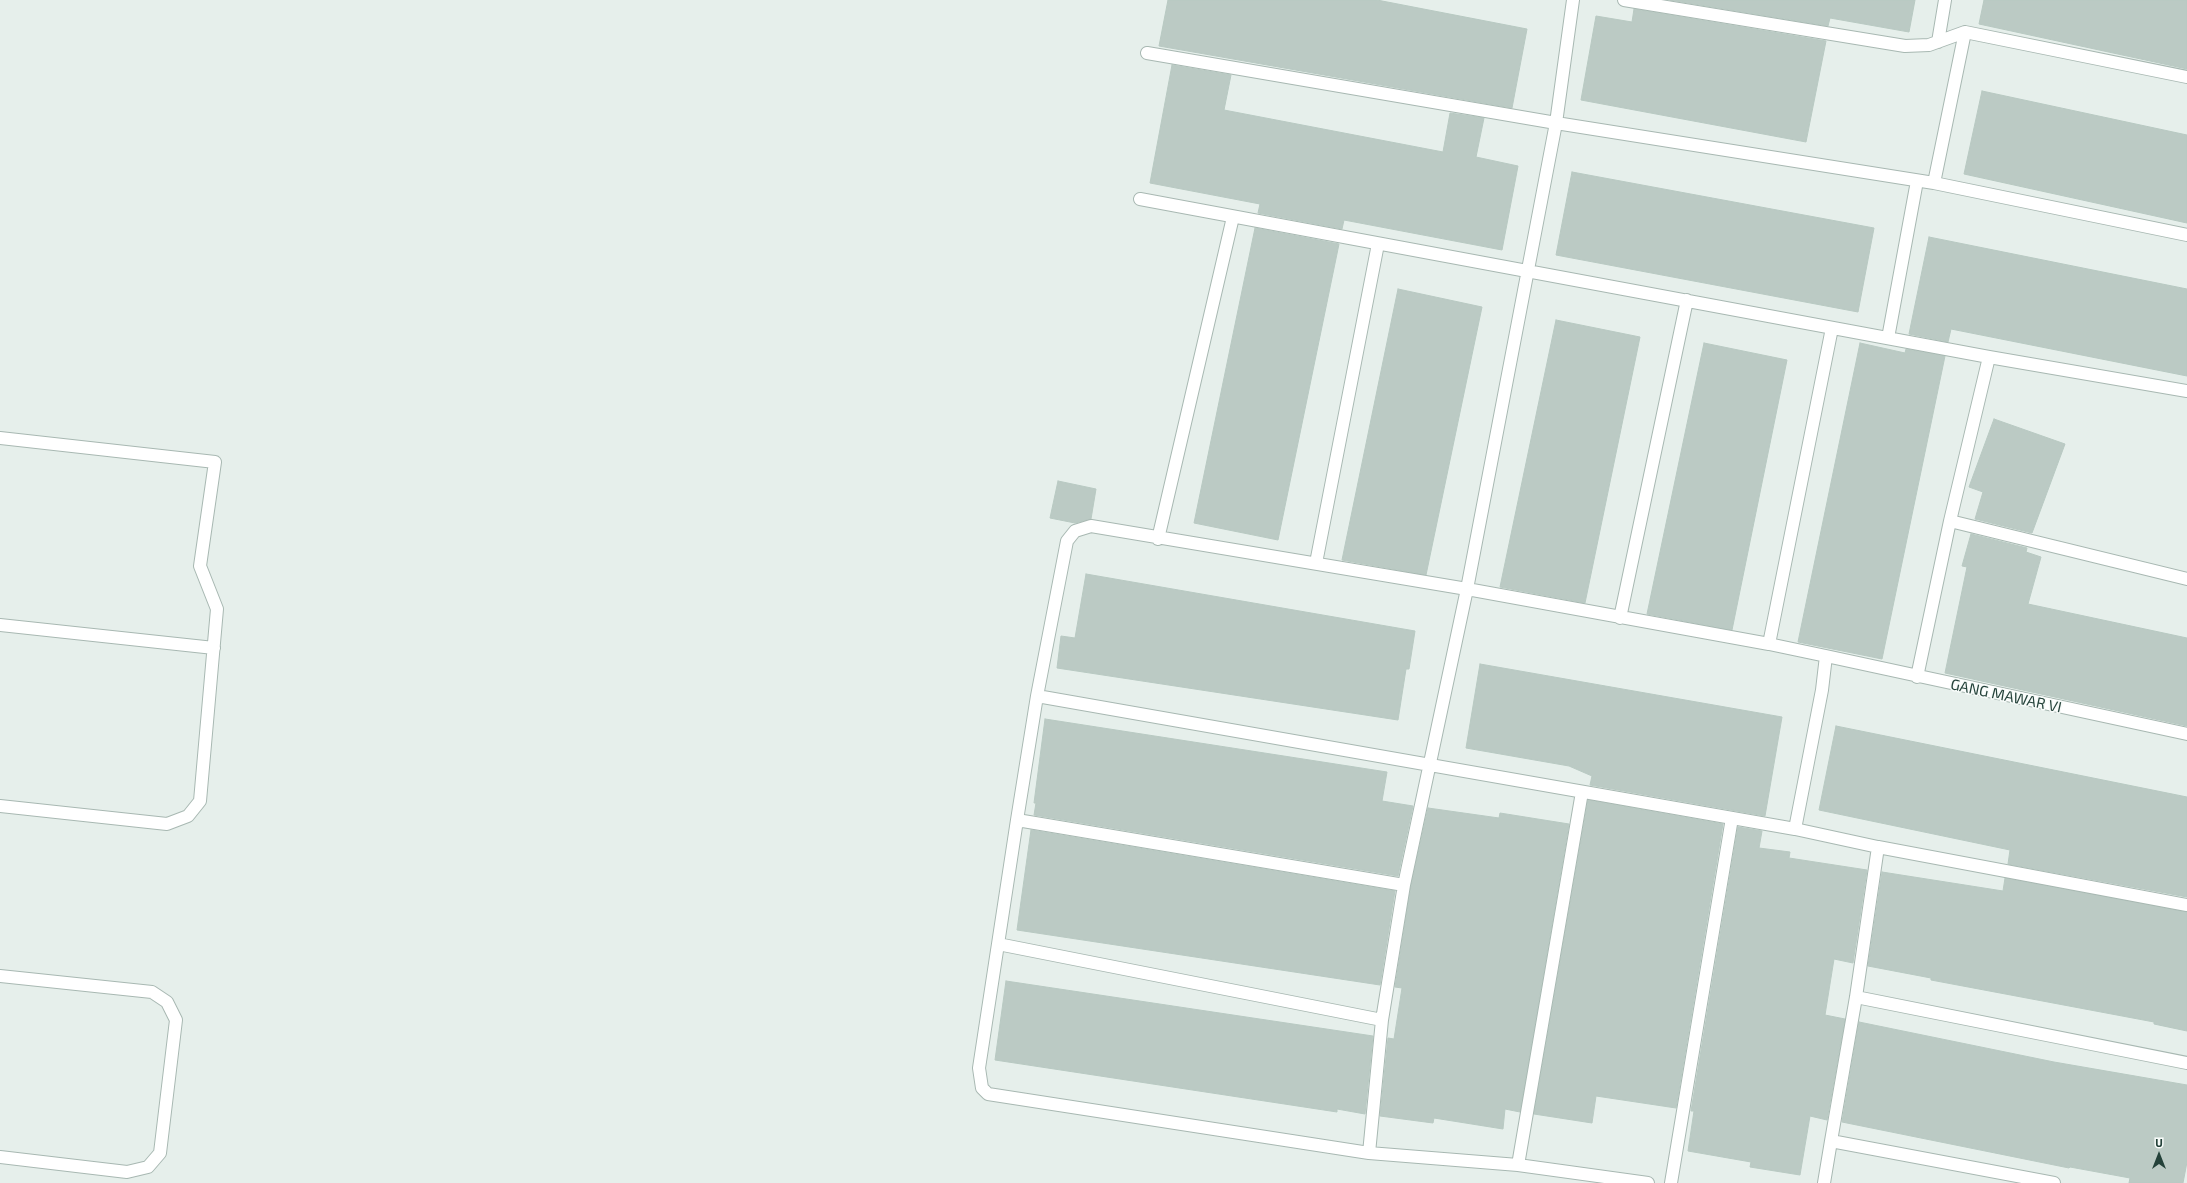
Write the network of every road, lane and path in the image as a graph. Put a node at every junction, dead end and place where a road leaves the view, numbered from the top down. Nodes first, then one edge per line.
1 (1573, 0) edge
2 (1624, 0) edge
3 (1945, 0) edge
4 (1965, 32) junction
5 (1938, 42) junction
6 (1147, 53) dead end
7 (2187, 77) edge
8 (1556, 123) junction
9 (1917, 181) junction
10 (1934, 183) junction
11 (1140, 199) dead end
12 (1233, 217) junction
13 (2187, 235) edge
14 (1378, 244) junction
15 (1527, 270) junction
16 (1687, 300) junction
17 (1832, 328) junction
18 (1888, 338) junction
19 (1989, 357) junction
20 (2187, 391) edge
21 (0, 438) edge
22 (1950, 521) junction
23 (1158, 539) junction
24 (1316, 563) junction
25 (2187, 579) edge
26 (1467, 589) junction
27 (1620, 618) junction
28 (0, 625) edge
29 (1769, 644) junction
30 (214, 648) junction
31 (1826, 656) junction
32 (1917, 677) junction
33 (1038, 696) junction
34 (2187, 734) edge
35 (1431, 765) junction
36 (1582, 792) junction
37 (0, 806) edge
38 (1732, 818) junction
39 (1017, 820) junction
40 (1795, 829) junction
41 (1878, 847) junction
42 (1404, 885) junction
43 (2187, 905) edge
44 (998, 944) junction
45 (0, 976) edge
46 (1856, 997) junction
47 (1382, 1020) junction
48 (2187, 1063) edge
49 (1830, 1141) junction
50 (1369, 1153) junction
51 (0, 1157) edge
52 (1518, 1165) junction
53 (1648, 1183) edge
54 (1671, 1183) edge
55 (1824, 1183) edge
56 (2054, 1183) edge

1 - 8 street
2 - 5 street
3 - 5 street
4 - 5 street
4 - 7 street
4 - 10 street
6 - 8 street
8 - 9 street
8 - 15 street
9 - 10 street
9 - 18 street
10 - 13 street
11 - 12 street
12 - 14 street
12 - 23 street
14 - 15 street
14 - 24 street
15 - 16 street
15 - 26 street
16 - 17 street
16 - 27 street
17 - 18 street
17 - 29 street
18 - 19 street
19 - 20 street
19 - 22 street
21 - 30 street
22 - 25 street
22 - 32 street
23 - 24 street, GANG MAWAR VI
23 - 33 street, GANG MAWAR VI
24 - 26 street, GANG MAWAR VI
26 - 27 street, GANG MAWAR VI
26 - 35 street
27 - 29 street, GANG MAWAR VI
28 - 30 street
29 - 31 street, GANG MAWAR VI
30 - 37 street
31 - 32 street, GANG MAWAR VI
31 - 40 street
32 - 34 street, GANG MAWAR VI
33 - 35 street
33 - 39 street, GANG MAWAR VI
35 - 36 street
35 - 42 street
36 - 38 street
36 - 52 street
38 - 40 street
38 - 54 street
39 - 42 street
39 - 44 street, GANG MAWAR VI
40 - 41 street
41 - 43 street
41 - 46 street
42 - 47 street
44 - 47 street
44 - 50 street, GANG MAWAR VI
45 - 51 street
46 - 48 street
46 - 49 street
47 - 50 street
49 - 55 street
49 - 56 street
50 - 52 street, GANG MAWAR VI
52 - 53 street, GANG MAWAR VI

